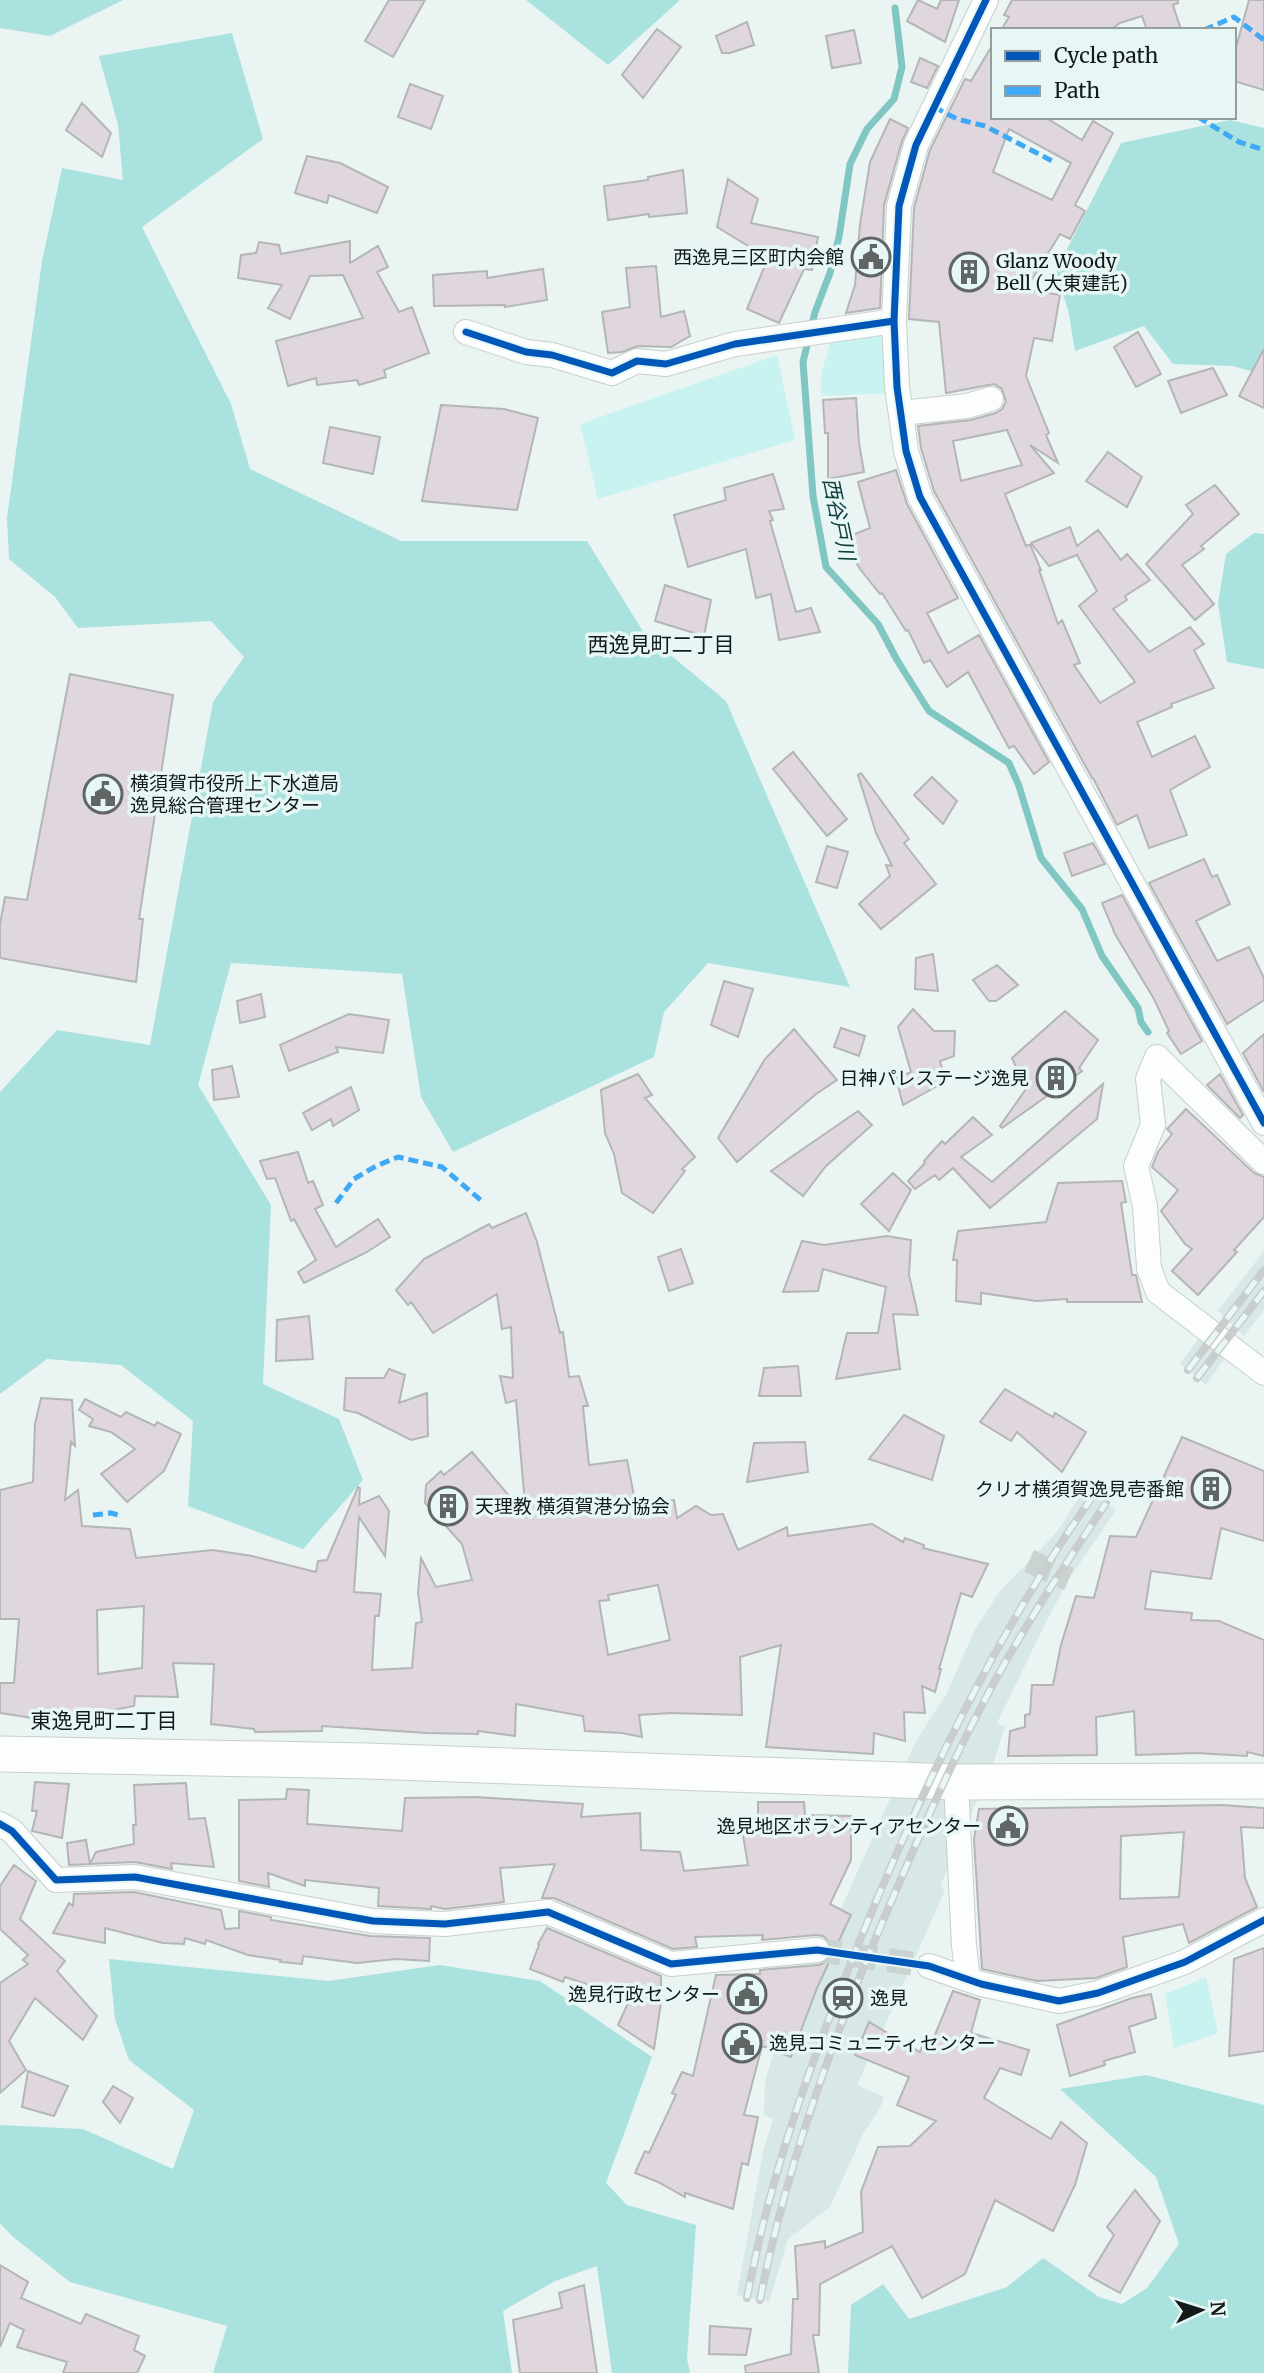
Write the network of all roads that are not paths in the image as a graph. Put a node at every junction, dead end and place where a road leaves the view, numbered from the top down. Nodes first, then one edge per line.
1 (986, 0) edge
2 (894, 321) junction
3 (466, 332) dead end
4 (991, 399) dead end
5 (901, 413) junction
6 (1264, 1123) edge
7 (1264, 1162) edge
8 (1264, 1373) edge
9 (0, 1754) edge
10 (1264, 1781) edge
11 (956, 1782) junction
12 (0, 1824) edge
13 (1264, 1920) edge
14 (817, 1951) tunnel mouth
15 (929, 1966) tunnel mouth
16 (968, 1978) junction

1 - 2 street
2 - 3 street
2 - 5 street
4 - 5 street
5 - 6 street
7 - 8 street
9 - 11 street
10 - 11 street
11 - 16 street
12 - 14 street
13 - 16 street
15 - 16 street

